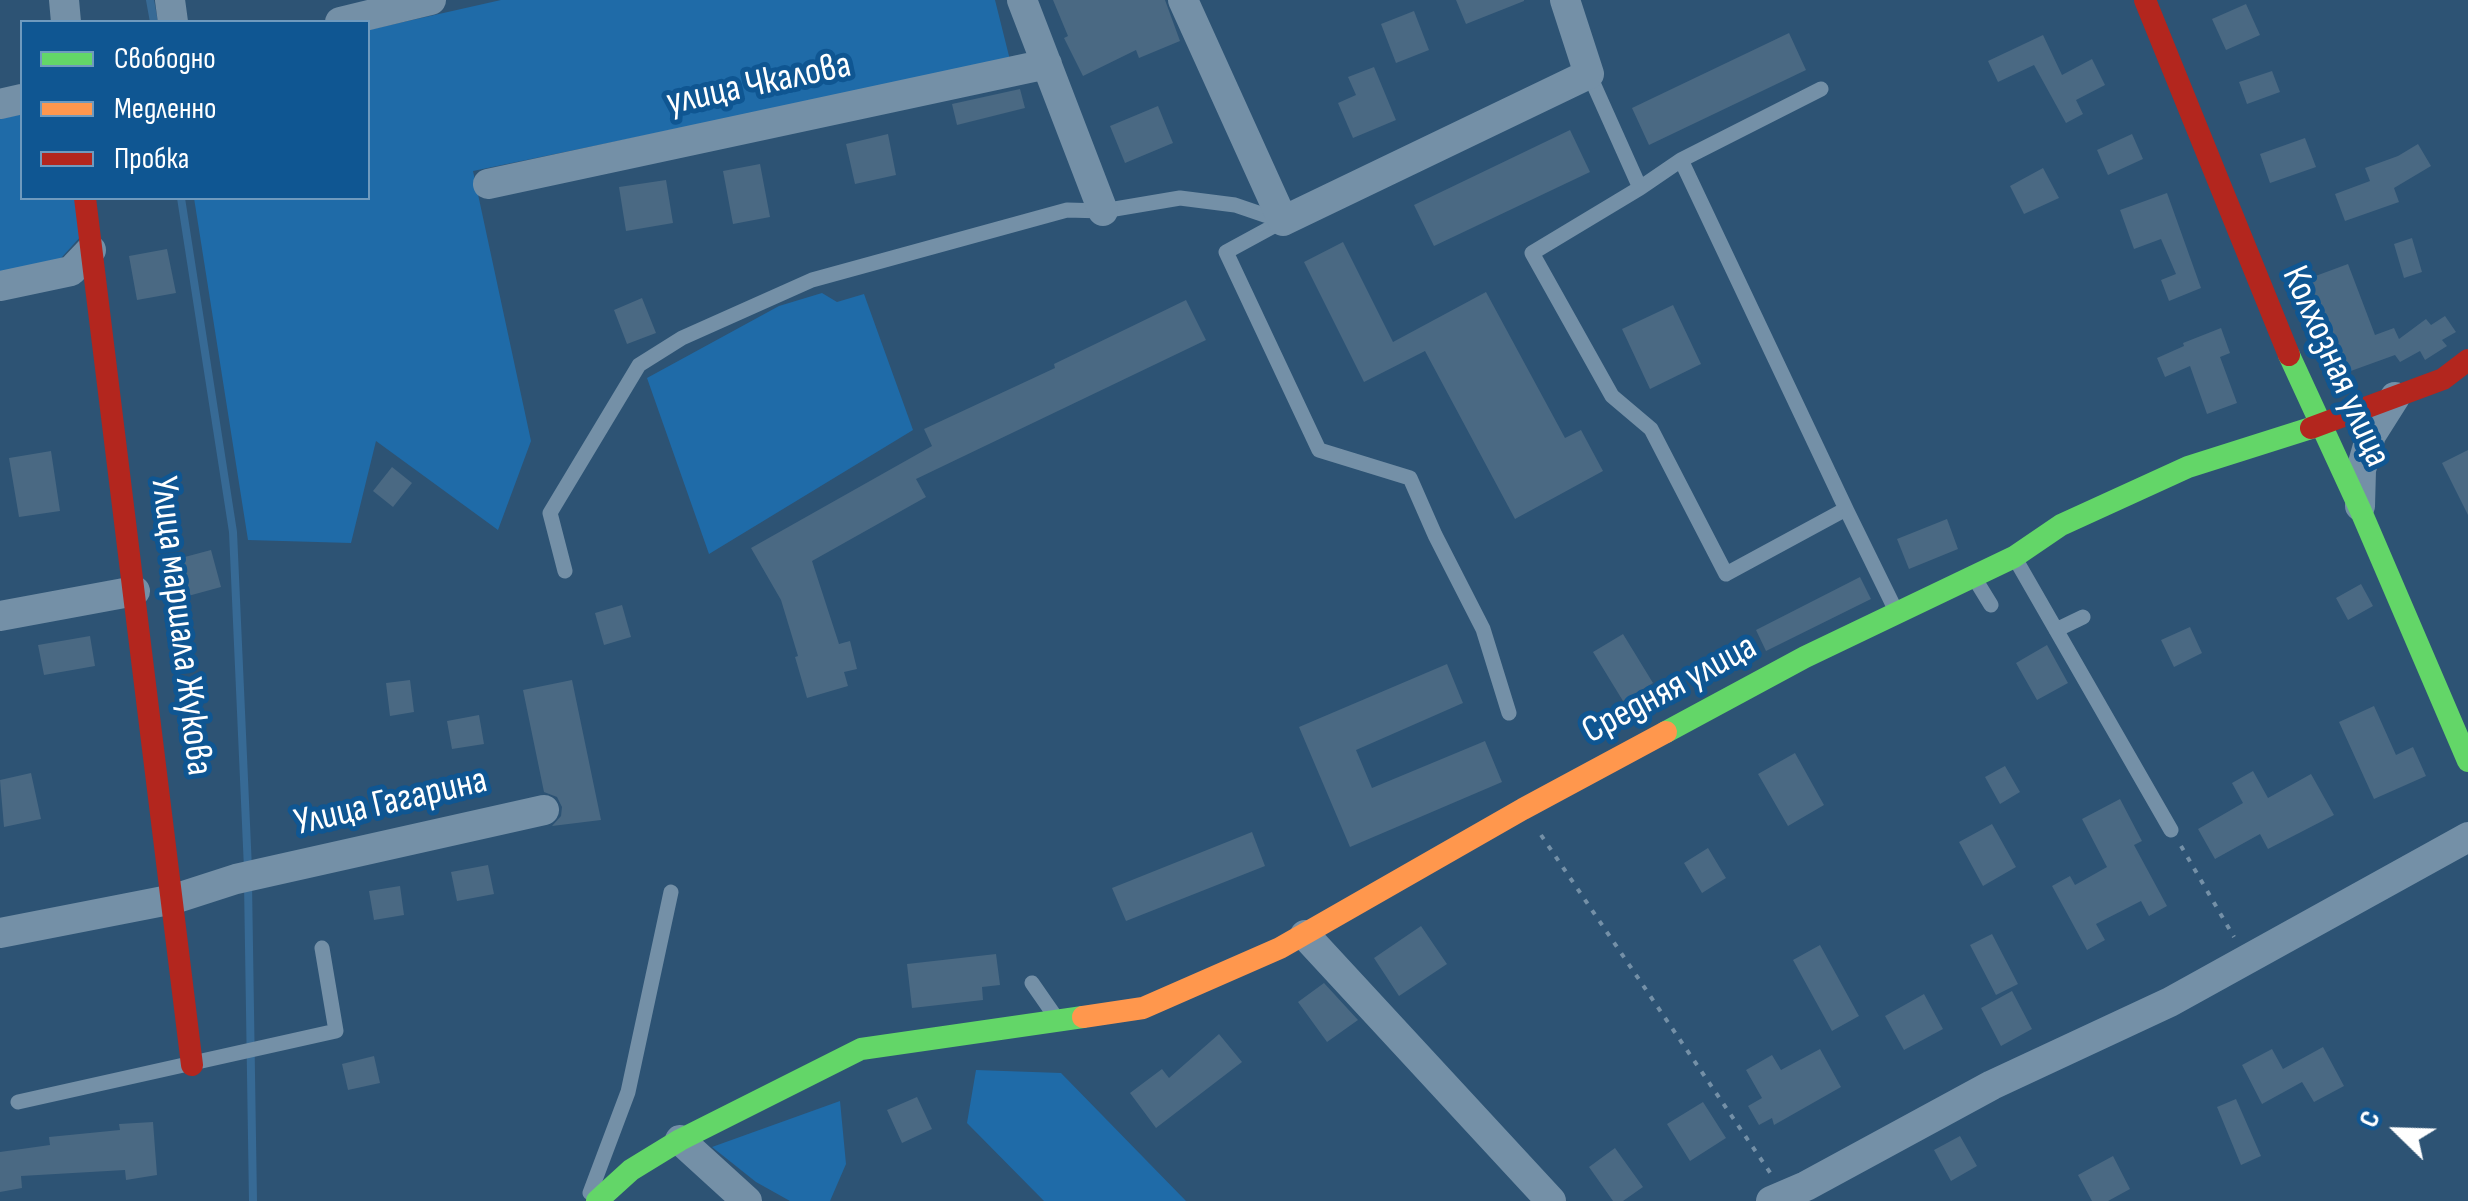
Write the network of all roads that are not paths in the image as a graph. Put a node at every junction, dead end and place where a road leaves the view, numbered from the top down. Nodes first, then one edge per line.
1 (430, 0) edge
2 (1022, 0) edge
3 (1183, 0) edge
4 (1565, 0) edge
5 (2146, 0) edge
6 (348, 20) edge
7 (1047, 64) junction
8 (1589, 74) junction
9 (1821, 88) dead end
10 (1681, 160) junction
11 (488, 184) dead end
12 (1640, 188) junction
13 (85, 200) edge
14 (1104, 211) junction
15 (1283, 222) junction
16 (92, 250) junction
17 (0, 286) edge
18 (2468, 360) edge
19 (2395, 398) junction
20 (2320, 426) junction
21 (1846, 508) junction
22 (2360, 508) junction
23 (2014, 557) junction
24 (565, 571) dead end
25 (1974, 576) junction
26 (134, 591) junction
27 (1991, 605) dead end
28 (1896, 613) junction
29 (0, 616) edge
30 (2083, 617) dead end
31 (2056, 630) junction
32 (1510, 713) dead end
33 (2468, 760) edge
34 (544, 810) dead end
35 (2171, 830) road end
36 (2468, 838) edge
37 (671, 892) dead end
38 (174, 900) junction
39 (0, 932) edge
40 (1305, 936) junction
41 (322, 948) dead end
42 (1032, 983) dead end
43 (1059, 1022) junction
44 (192, 1064) junction
45 (18, 1102) dead end
46 (680, 1140) junction
47 (1795, 1196) edge
48 (587, 1201) edge
49 (597, 1201) edge
50 (748, 1201) edge
51 (1551, 1201) edge

1 - 6 street
2 - 7 street
3 - 15 street
4 - 8 street
5 - 20 street, Колхозная улица
7 - 11 street, улица Чкалова
7 - 14 street
8 - 12 lane
8 - 15 street
9 - 10 lane
10 - 12 lane
10 - 21 lane
12 - 21 lane
13 - 16 street, Улица маршала Жукова
14 - 15 lane
14 - 24 lane
15 - 32 lane
16 - 17 street
16 - 26 street, Улица маршала Жукова
18 - 19 street, Средняя улица
19 - 20 street, Средняя улица
19 - 22 street
20 - 22 street, Колхозная улица
20 - 23 street, Средняя улица
21 - 28 lane
22 - 33 street, Колхозная улица
23 - 25 street, Средняя улица
23 - 31 lane
25 - 27 lane
25 - 28 street, Средняя улица
26 - 29 street
26 - 38 street, Улица маршала Жукова
28 - 40 street, Средняя улица
30 - 31 lane
31 - 35 lane
34 - 38 street, Улица Гагарина
36 - 47 street
37 - 48 lane
38 - 39 street, Улица Гагарина
38 - 44 street, Улица маршала Жукова
40 - 43 street, Средняя улица
40 - 51 street
41 - 44 lane
42 - 43 lane
43 - 46 street, Средняя улица
44 - 45 lane
46 - 49 street, Средняя улица
46 - 50 street

